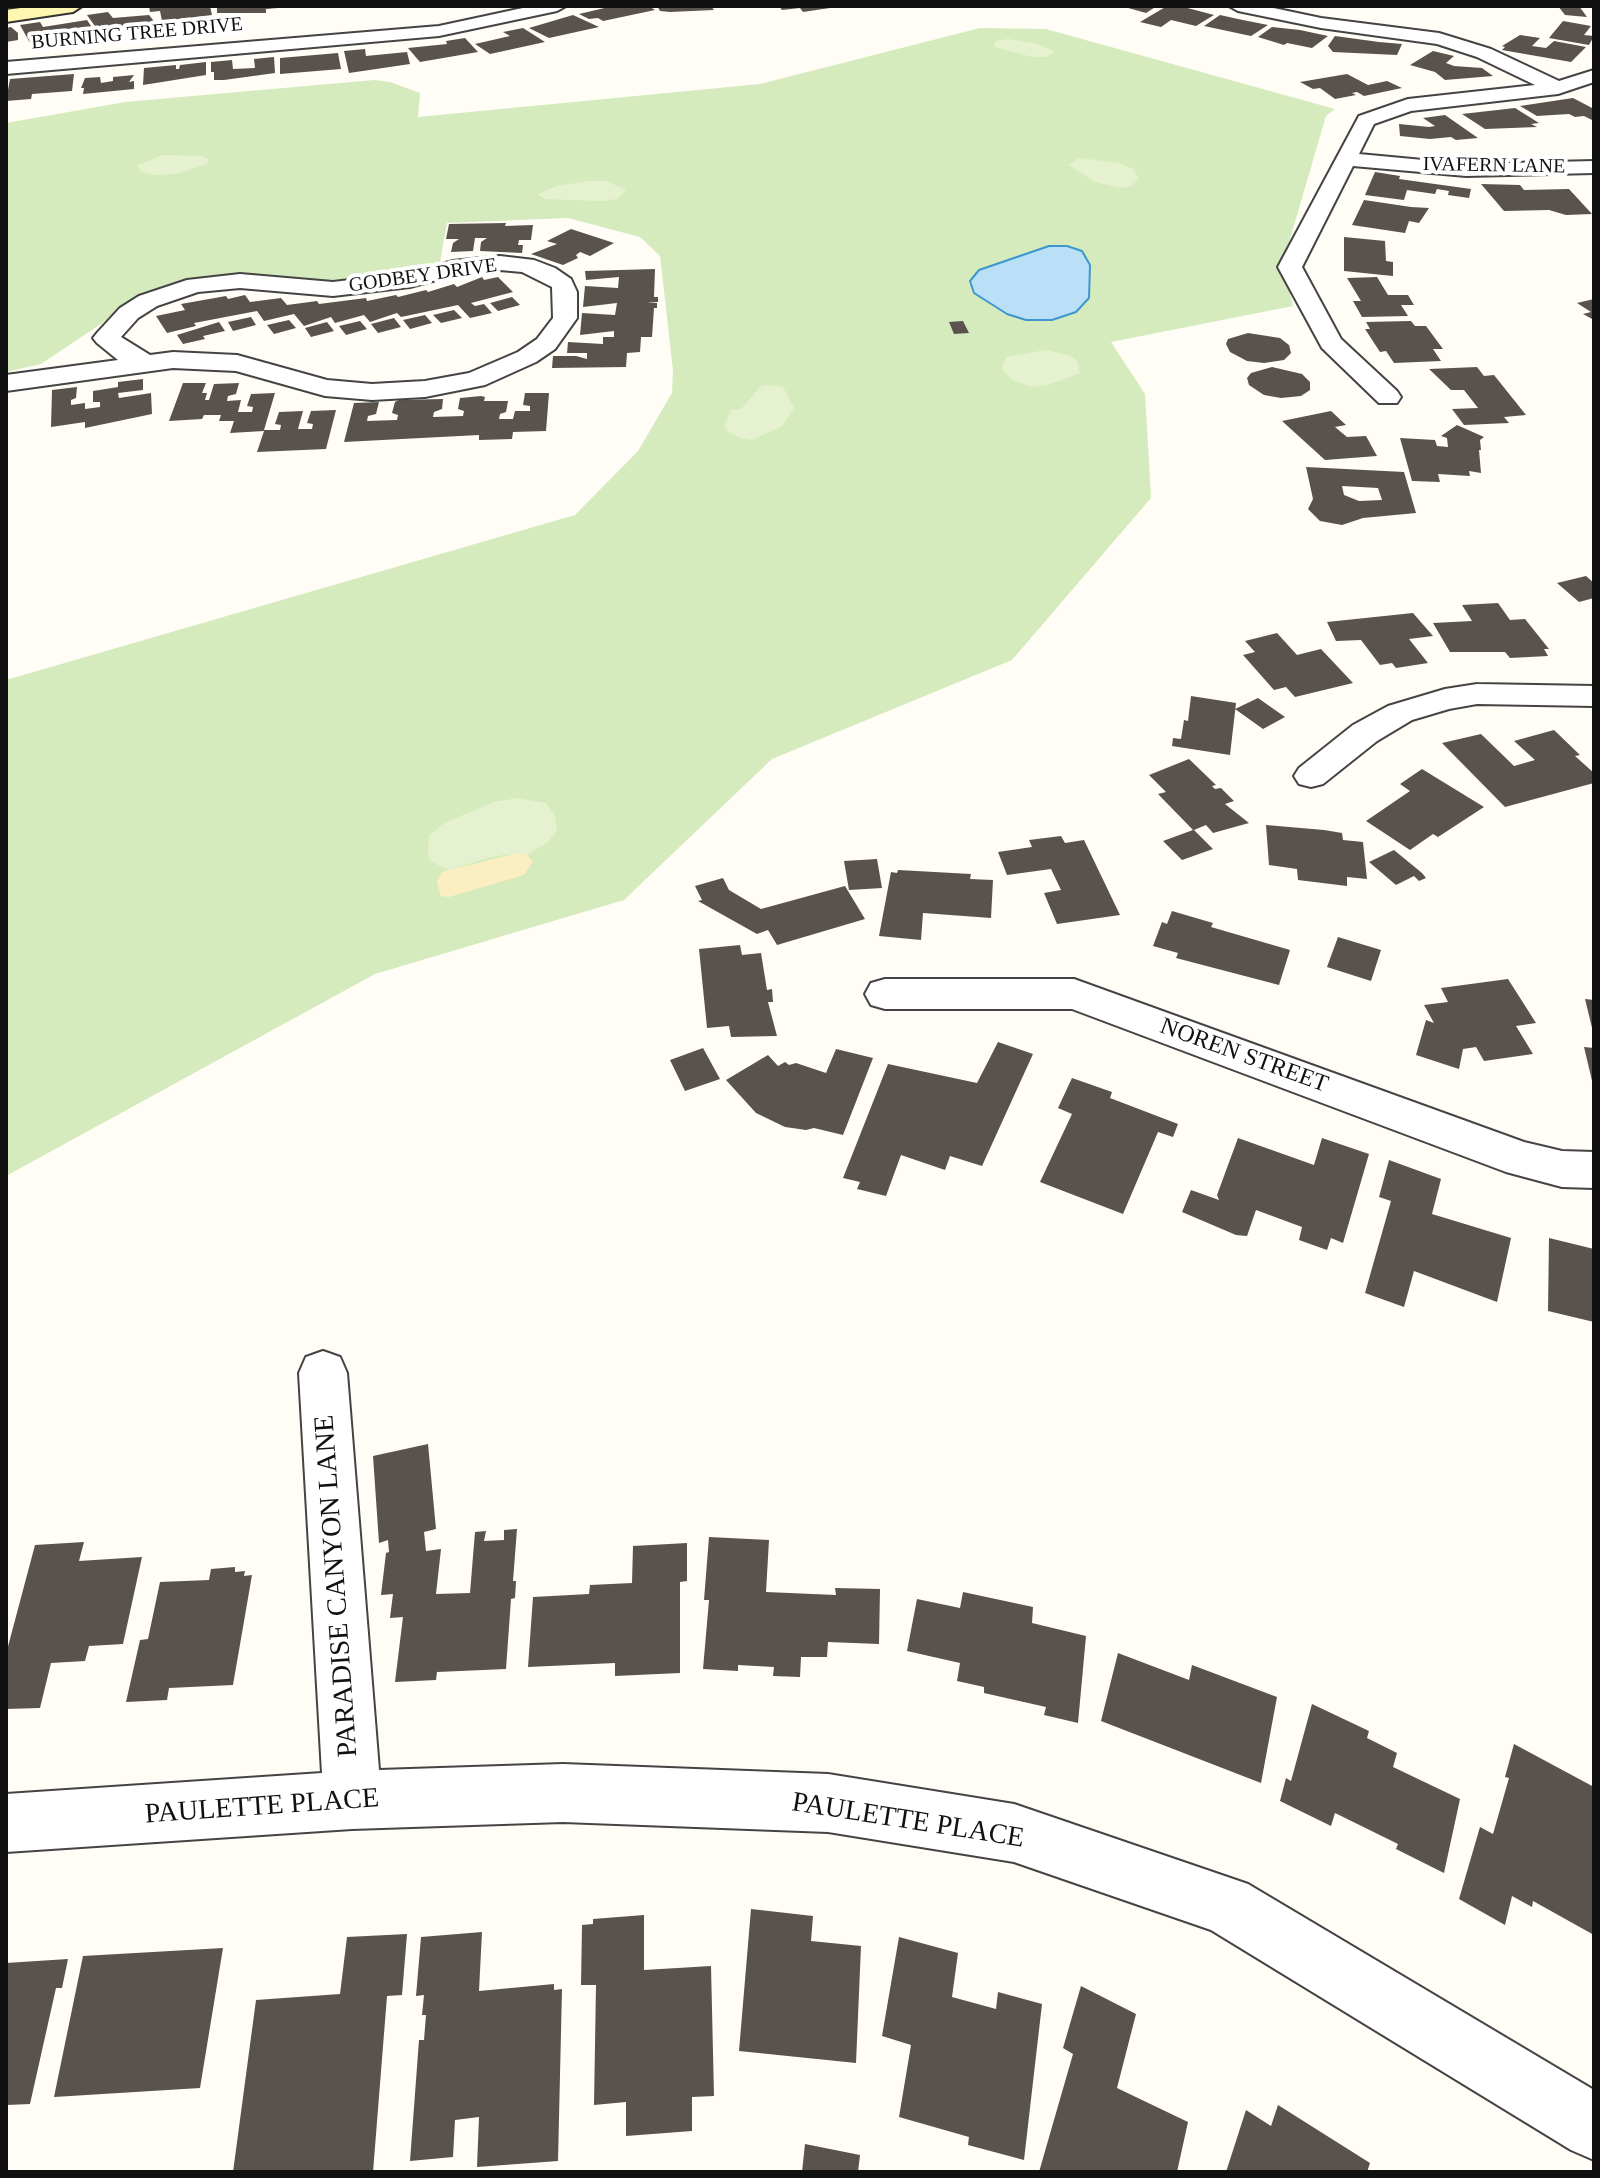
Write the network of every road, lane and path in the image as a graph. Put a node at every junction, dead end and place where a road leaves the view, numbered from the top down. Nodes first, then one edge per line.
1 (73, 6) edge
2 (557, 6) edge
3 (1238, 6) edge
4 (6, 16) edge
5 (6, 68) edge
6 (1594, 76) edge
7 (1558, 88) junction
8 (1347, 159) junction
9 (1594, 167) edge
10 (106, 338) junction
11 (147, 363) junction
12 (6, 380) edge
13 (1388, 397) dead end
14 (1594, 696) edge
15 (1311, 776) dead end
16 (885, 994) dead end
17 (1594, 1170) edge
18 (323, 1373) dead end
19 (352, 1800) junction
20 (6, 1823) edge
21 (1594, 2127) edge

1 - 4 street
2 - 5 street, BURNING TREE DRIVE
3 - 7 street
6 - 7 street
7 - 8 street
8 - 9 street, IVAFERN LANE
8 - 13 street
10 - 11 street
10 - 11 street, GODBEY DRIVE
10 - 12 street, GODBEY DRIVE
11 - 12 street, GODBEY DRIVE
14 - 15 street
16 - 17 street, NOREN STREET
18 - 19 street, PARADISE CANYON LANE
19 - 20 street, PAULETTE PLACE
19 - 21 street, PAULETTE PLACE

